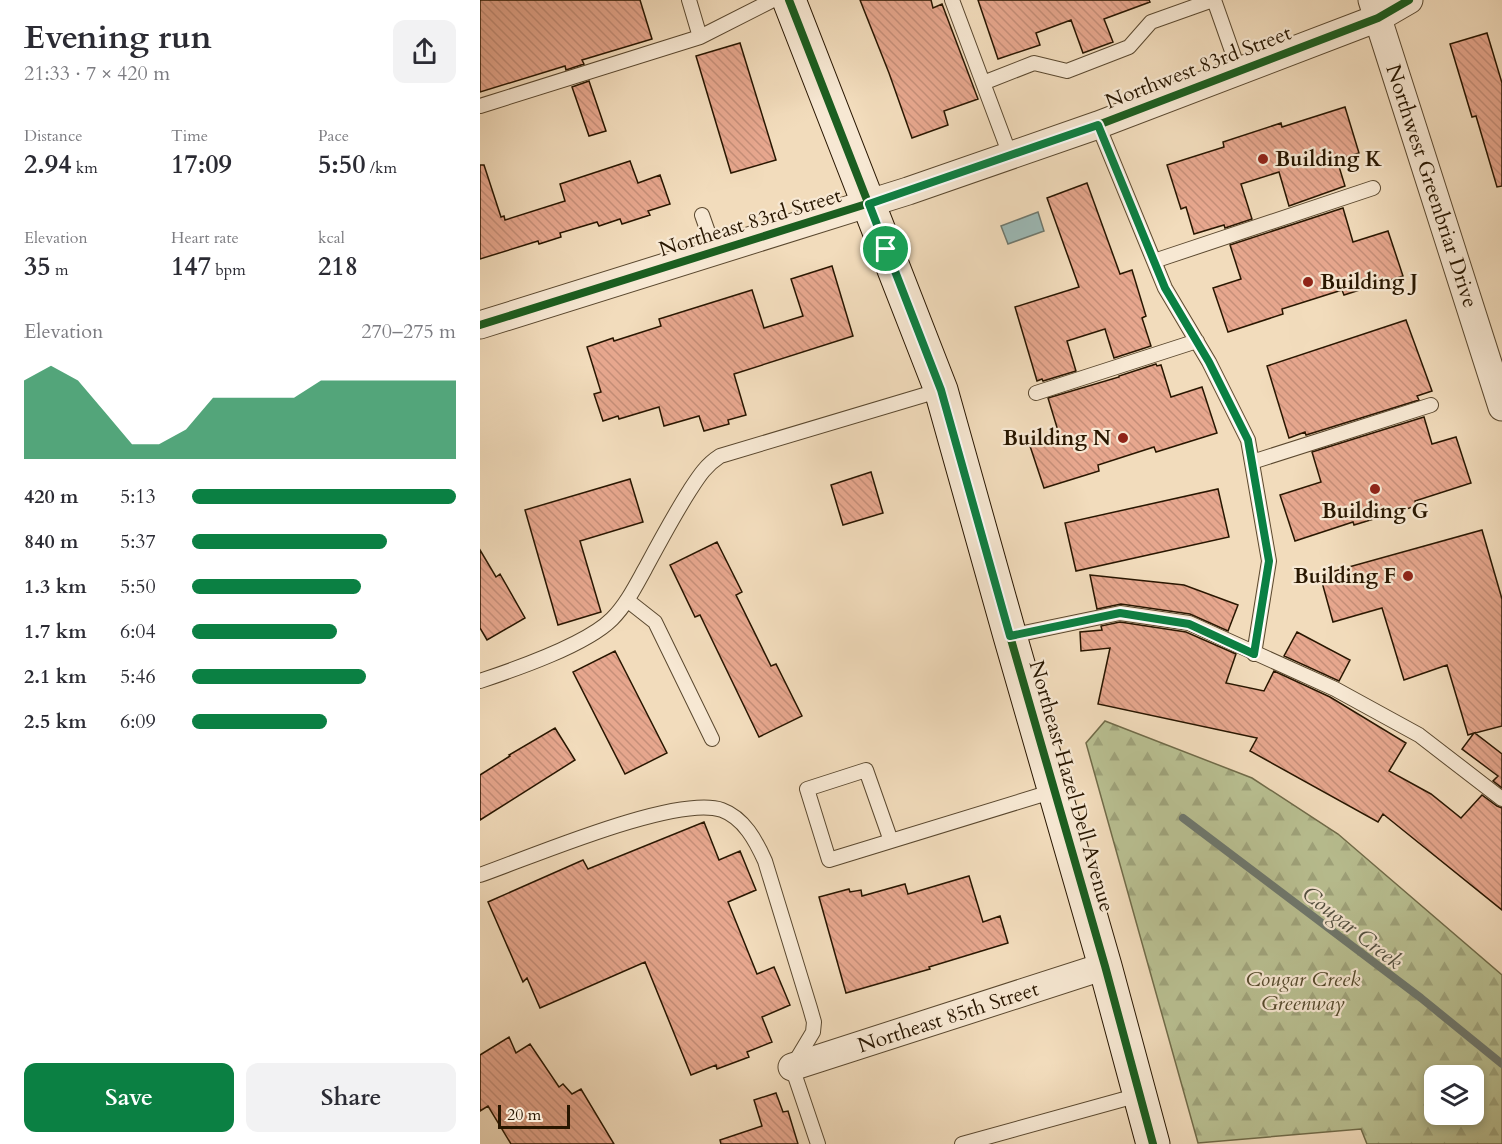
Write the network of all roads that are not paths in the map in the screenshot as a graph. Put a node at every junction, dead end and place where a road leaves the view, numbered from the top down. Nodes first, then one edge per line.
1 (689, 0) edge
2 (773, 0) edge
3 (789, 0) edge
4 (951, 0) edge
5 (1214, 0) edge
6 (1409, 0) edge
7 (1375, 9) edge
8 (700, 37) junction
9 (1239, 71) junction
10 (983, 83) junction
11 (480, 105) edge
12 (1098, 125) junction
13 (1010, 155) junction
14 (1373, 188) dead end
15 (869, 204) junction
16 (702, 215) dead end
17 (715, 252) junction
18 (1154, 261) junction
19 (480, 325) edge
20 (1197, 341) junction
21 (941, 390) junction
22 (1036, 393) dead end
23 (1431, 405) dead end
24 (1502, 407) edge
25 (1252, 462) junction
26 (627, 600) junction
27 (1010, 636) junction
28 (1254, 654) junction
29 (480, 681) edge
30 (712, 739) dead end
31 (1054, 791) junction
32 (1502, 799) edge
33 (891, 841) junction
34 (480, 875) edge
35 (1105, 966) junction
36 (792, 1067) junction
37 (1139, 1095) junction
38 (818, 1144) edge
39 (962, 1144) edge
40 (1153, 1144) edge

1 - 8 lane
2 - 8 lane
3 - 15 main road, Northeast Hazel Dell Avenue
4 - 10 lane
5 - 9 lane
5 - 10 lane
6 - 7 street, Northwest 83rd Street
7 - 9 street, Northwest 83rd Street
7 - 24 street, Northwest Greenbriar Drive
8 - 11 lane
9 - 12 street, Northwest 83rd Street
10 - 13 lane
12 - 13 street, Northeast 83rd Street
12 - 18 lane
13 - 15 street, Northeast 83rd Street
14 - 18 lane
15 - 17 street, Northeast 83rd Street
15 - 21 main road, Northeast Hazel Dell Avenue
16 - 17 lane
17 - 19 street, Northeast 83rd Street
18 - 20 lane
20 - 22 lane
20 - 25 lane
21 - 26 lane
21 - 27 main road, Northeast Hazel Dell Avenue
23 - 25 lane
25 - 28 lane
26 - 29 lane
26 - 30 lane
27 - 28 lane
27 - 31 main road, Northeast Hazel Dell Avenue
28 - 32 lane
31 - 33 lane
31 - 35 main road, Northeast Hazel Dell Avenue
33 - 33 lane
34 - 36 lane
35 - 36 street, Northeast 85th Street
35 - 37 main road, Northeast Hazel Dell Avenue
36 - 38 lane
37 - 39 lane
37 - 40 main road, Northeast Hazel Dell Avenue

